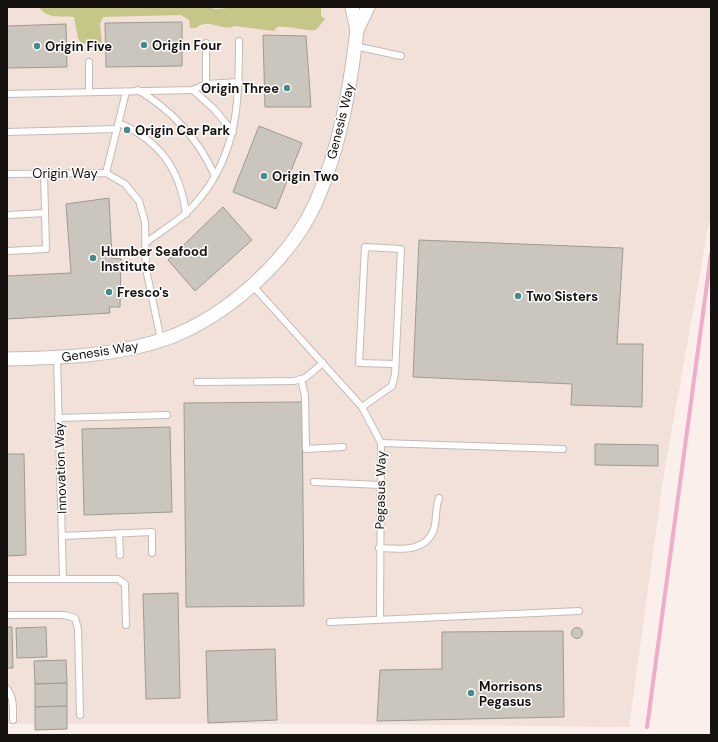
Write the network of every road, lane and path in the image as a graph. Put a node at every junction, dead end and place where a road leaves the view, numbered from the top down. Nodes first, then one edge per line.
1 (352, 7) edge
2 (368, 7) edge
3 (357, 30) junction
4 (239, 41) dead end
5 (206, 43) dead end
6 (355, 46) junction
7 (402, 56) dead end
8 (89, 62) dead end
9 (239, 82) junction
10 (206, 84) junction
11 (137, 90) junction
12 (193, 90) junction
13 (90, 92) junction
14 (126, 92) junction
15 (7, 94) edge
16 (118, 126) junction
17 (7, 132) edge
18 (233, 132) junction
19 (44, 173) junction
20 (106, 173) junction
21 (7, 174) edge
22 (215, 176) junction
23 (45, 213) junction
24 (186, 214) junction
25 (7, 215) edge
26 (145, 243) junction
27 (7, 251) edge
28 (253, 286) junction
29 (161, 340) junction
30 (57, 358) junction
31 (7, 359) edge
32 (323, 363) junction
33 (395, 364) junction
34 (301, 379) junction
35 (197, 382) dead end
36 (362, 407) junction
37 (167, 415) dead end
38 (58, 418) junction
39 (381, 443) junction
40 (343, 447) dead end
41 (563, 448) dead end
42 (314, 482) dead end
43 (380, 485) junction
44 (440, 498) dead end
45 (119, 533) junction
46 (62, 536) junction
47 (379, 548) junction
48 (152, 553) dead end
49 (120, 555) dead end
50 (7, 578) edge
51 (63, 578) junction
52 (579, 611) dead end
53 (7, 615) edge
54 (380, 620) junction
55 (330, 622) dead end
56 (126, 625) dead end
57 (7, 689) edge
58 (80, 715) dead end
59 (13, 720) dead end

1 - 3 street, Genesis Way
2 - 3 street, Genesis Way
3 - 6 street, Genesis Way
4 - 9 lane
5 - 10 lane
6 - 7 lane
6 - 28 street, Genesis Way
8 - 13 lane
9 - 10 lane
9 - 18 lane
10 - 12 lane
11 - 12 lane
11 - 14 lane
11 - 22 lane
12 - 18 lane
13 - 14 lane
13 - 15 lane
14 - 16 lane
16 - 17 lane
16 - 20 lane
16 - 24 lane
18 - 22 lane
19 - 20 lane, Origin Way
19 - 21 lane, Origin Way
19 - 23 lane
20 - 26 lane, Origin Way
22 - 24 lane
23 - 25 lane
23 - 27 lane
24 - 26 lane
26 - 29 lane, Origin Way
28 - 29 street, Genesis Way
28 - 32 lane, Pegasus Way
29 - 30 street, Genesis Way
30 - 31 street, Genesis Way
30 - 38 lane, Innovation Way
32 - 34 lane
32 - 36 lane, Pegasus Way
33 - 33 lane
33 - 36 lane
34 - 35 lane
34 - 40 lane
36 - 39 lane, Pegasus Way
37 - 38 lane
38 - 46 lane, Innovation Way
39 - 41 lane
39 - 43 lane, Pegasus Way
42 - 43 lane
43 - 47 lane, Pegasus Way
44 - 47 lane
45 - 46 lane
45 - 48 lane
45 - 49 lane
46 - 51 lane, Innovation Way
47 - 54 lane, Pegasus Way
50 - 51 lane
51 - 56 lane
52 - 54 lane
53 - 58 lane
54 - 55 lane
57 - 59 lane

